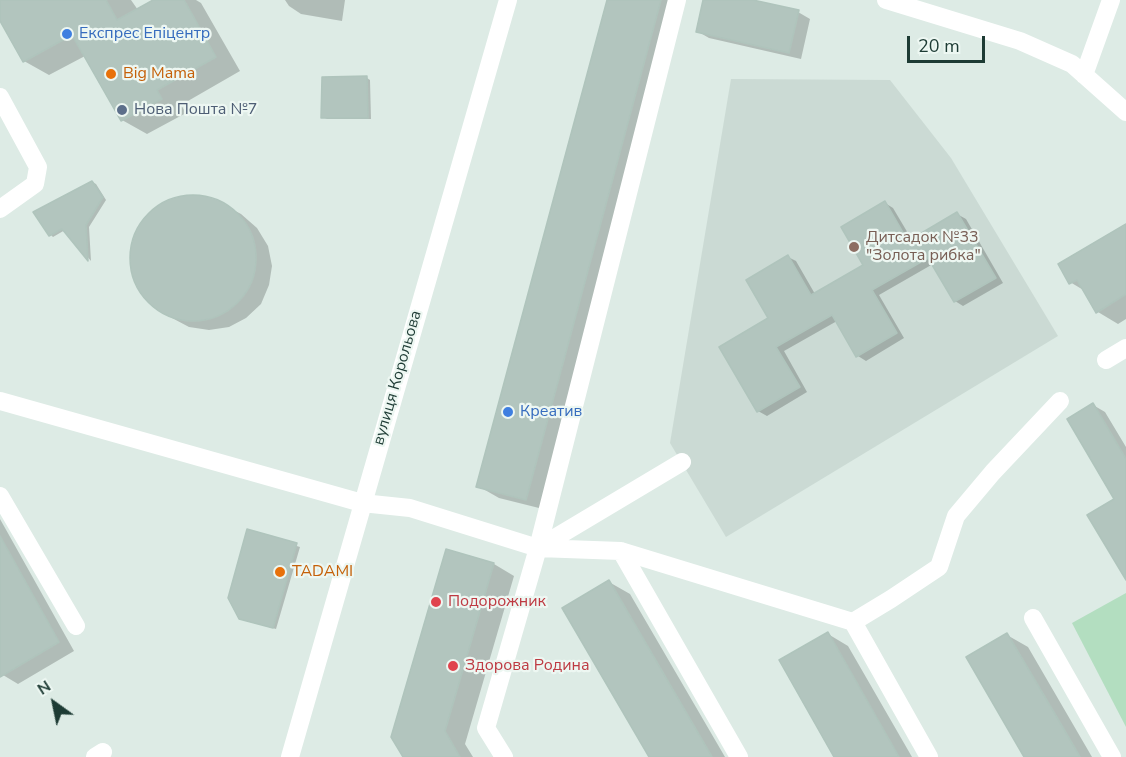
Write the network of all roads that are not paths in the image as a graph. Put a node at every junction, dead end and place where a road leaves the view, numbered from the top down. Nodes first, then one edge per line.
1 (508, 0) edge
2 (677, 0) edge
3 (886, 0) edge
4 (1110, 0) edge
5 (1084, 75) junction
6 (0, 97) edge
7 (1126, 112) edge
8 (0, 209) edge
9 (1126, 348) edge
10 (1106, 360) dead end
11 (0, 401) edge
12 (1060, 401) dead end
13 (682, 462) dead end
14 (0, 496) edge
15 (362, 503) junction
16 (538, 548) junction
17 (621, 551) junction
18 (1033, 618) dead end
19 (853, 622) junction
20 (76, 626) dead end
21 (290, 757) edge
22 (504, 757) edge
23 (739, 757) edge
24 (929, 757) edge
25 (1112, 757) edge

1 - 15 street, вулиця Корольова
2 - 16 street
3 - 5 street
4 - 5 street
5 - 7 street
6 - 8 street
9 - 10 street
11 - 15 street
12 - 19 street
13 - 16 street
14 - 20 street
15 - 16 street
15 - 21 street, вулиця Корольова
16 - 17 street
16 - 22 street
17 - 19 street
17 - 23 street
18 - 25 street
19 - 24 street

